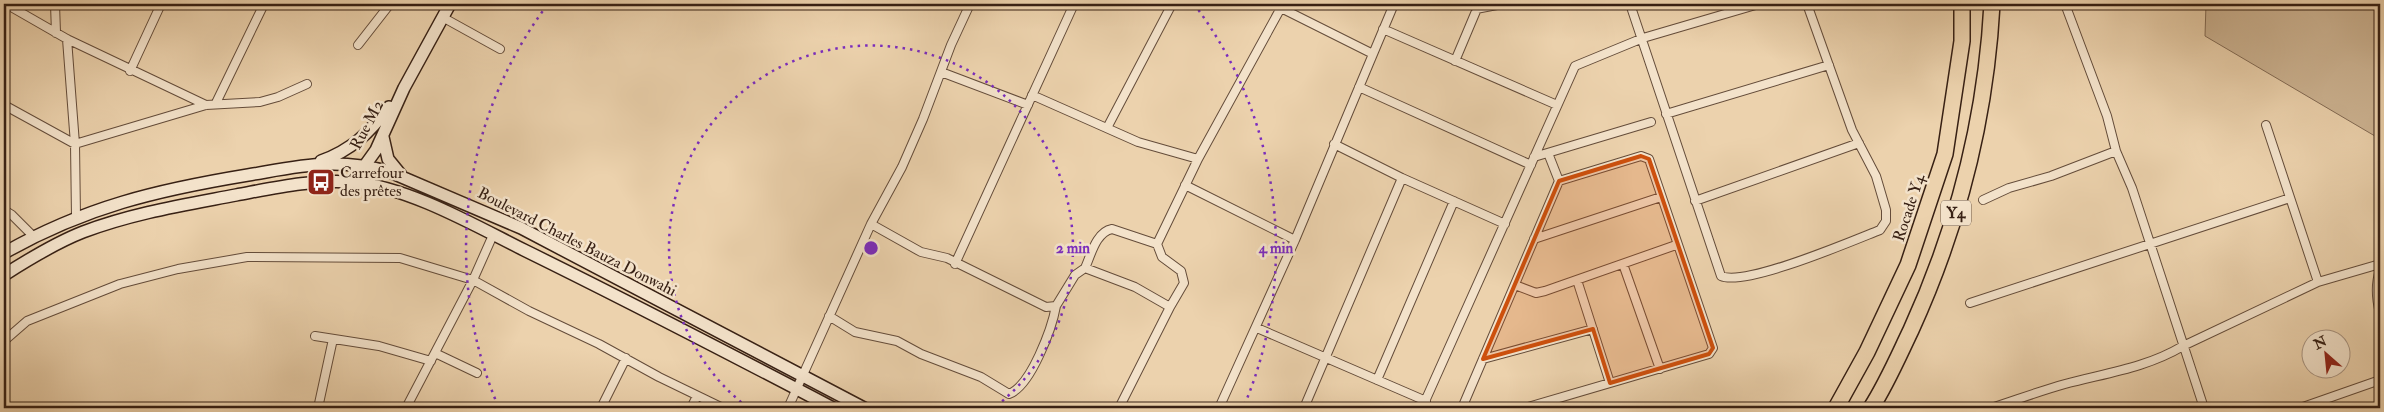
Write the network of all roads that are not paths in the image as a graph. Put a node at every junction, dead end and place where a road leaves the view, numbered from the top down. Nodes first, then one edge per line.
1 (6, 4) edge
2 (55, 4) edge
3 (161, 4) edge
4 (264, 4) edge
5 (390, 4) edge
6 (450, 4) edge
7 (970, 4) edge
8 (1074, 4) edge
9 (1172, 4) edge
10 (1394, 4) edge
11 (1502, 4) edge
12 (1630, 4) edge
13 (1759, 4) edge
14 (1807, 4) edge
15 (1962, 4) edge
16 (1992, 4) edge
17 (2065, 4) edge
18 (1279, 5) edge
19 (1478, 6) edge
20 (444, 18) junction
21 (1383, 29) junction
22 (56, 33) junction
23 (1643, 38) junction
24 (67, 39) junction
25 (358, 45) dead end
26 (500, 49) dead end
27 (1371, 53) junction
28 (1455, 61) junction
29 (1829, 65) junction
30 (130, 70) junction
31 (941, 72) junction
32 (307, 84) dead end
33 (1359, 87) junction
34 (404, 88) junction
35 (1032, 96) junction
36 (216, 103) junction
37 (1028, 104) junction
38 (4, 105) edge
39 (206, 105) junction
40 (1557, 105) junction
41 (1666, 114) junction
42 (1651, 122) dead end
43 (2266, 124) dead end
44 (1107, 128) junction
45 (383, 137) junction
46 (358, 143) junction
47 (1859, 143) junction
48 (75, 144) junction
49 (1334, 144) junction
50 (2116, 151) junction
51 (1548, 153) junction
52 (1198, 159) junction
53 (1532, 161) junction
54 (315, 163) junction
55 (358, 165) junction
56 (404, 178) junction
57 (1402, 178) junction
58 (1559, 181) junction
59 (353, 182) junction
60 (1185, 185) junction
61 (1661, 197) junction
62 (2290, 198) junction
63 (1983, 200) dead end
64 (1454, 201) junction
65 (1695, 201) junction
66 (4, 210) edge
67 (76, 217) junction
68 (871, 224) junction
69 (1505, 224) junction
70 (493, 235) junction
71 (33, 236) junction
72 (1534, 239) junction
73 (1295, 240) junction
74 (2150, 242) junction
75 (1157, 244) junction
76 (1676, 245) junction
77 (4, 252) edge
78 (955, 264) junction
79 (1623, 264) junction
80 (2380, 264) edge
81 (1085, 268) junction
82 (2380, 270) edge
83 (4, 275) edge
84 (473, 280) junction
85 (1577, 280) junction
86 (2318, 282) junction
87 (1515, 285) junction
88 (1970, 302) dead end
89 (1056, 306) junction
90 (1170, 307) junction
91 (2380, 313) edge
92 (829, 316) junction
93 (1257, 328) junction
94 (1593, 330) junction
95 (315, 336) dead end
96 (333, 339) junction
97 (4, 341) edge
98 (2183, 346) junction
99 (433, 357) junction
100 (626, 358) junction
101 (1325, 358) junction
102 (1484, 359) junction
103 (1660, 369) junction
104 (477, 374) dead end
105 (803, 376) junction
106 (1377, 380) junction
107 (2380, 380) edge
108 (1610, 383) junction
109 (1884, 387) junction
110 (798, 390) junction
111 (697, 396) junction
112 (1426, 400) junction
113 (1837, 404) edge
114 (2306, 407) edge
115 (318, 408) edge
116 (406, 408) edge
117 (601, 408) edge
118 (691, 408) edge
119 (724, 408) edge
120 (788, 408) edge
121 (832, 408) edge
122 (864, 408) edge
123 (1119, 408) edge
124 (1219, 408) edge
125 (1304, 408) edge
126 (1422, 408) edge
127 (1462, 408) edge
128 (1525, 408) edge
129 (1871, 408) edge
130 (1876, 408) edge
131 (1991, 408) edge
132 (2204, 408) edge

1 - 22 street
2 - 22 street
3 - 30 street
4 - 36 street
5 - 25 street
6 - 20 main road, Rue M2
7 - 31 street
8 - 35 street
9 - 44 street
10 - 21 street
11 - 19 street
12 - 23 street
13 - 23 street
14 - 29 street
15 - 113 highway, Rocade Y4 / Y4
16 - 109 highway, Y4
17 - 50 street
18 - 27 street
18 - 52 street
19 - 28 street
20 - 26 street
20 - 34 main road, Rue M2
21 - 27 street
21 - 28 street
22 - 24 street
23 - 40 street
23 - 41 street
24 - 30 street
24 - 48 street
27 - 33 street
28 - 40 street
29 - 41 street
29 - 47 street
30 - 39 street
31 - 37 street
31 - 68 street
32 - 36 street
33 - 49 street
33 - 53 street
34 - 45 main road, Rue M2
34 - 46 main road, Rue M2
35 - 37 street
35 - 44 street
36 - 39 street
37 - 78 street
38 - 48 street
39 - 48 street
40 - 53 street
41 - 65 street
42 - 51 street
43 - 62 street
44 - 52 street
45 - 55 main road, Rue M2
45 - 56 main road
46 - 54 main road
46 - 55 main road, Rue M2
47 - 65 street
47 - 65 street
48 - 67 street
49 - 57 street
49 - 73 street
50 - 63 street
50 - 74 street
51 - 53 street
51 - 58 street
52 - 60 street
53 - 69 street
54 - 55 main road, Boulevard Charles Bauza Donwahi
54 - 67 main road, Boulevard Charles Bauza Donwahi
55 - 56 main road, Boulevard Charles Bauza Donwahi
55 - 59 main road, Rue M2
56 - 105 main road, Boulevard Charles Bauza Donwahi
57 - 64 street
57 - 101 street
58 - 61 street
58 - 72 street
59 - 70 main road, Boulevard Charles Bauza Donwahi
59 - 83 main road, Boulevard Charles Bauza Donwahi
60 - 73 street
60 - 75 street
61 - 72 street
61 - 76 street
62 - 74 street
62 - 86 street
64 - 69 street
64 - 106 street
66 - 71 street
67 - 71 main road, Boulevard Charles Bauza Donwahi
68 - 78 street
68 - 92 street
69 - 112 street
70 - 84 street
70 - 110 main road, Boulevard Charles Bauza Donwahi
71 - 77 main road, Boulevard Charles Bauza Donwahi
72 - 87 street
73 - 93 street
74 - 88 street
74 - 98 street
75 - 81 street
75 - 90 street
76 - 79 street
76 - 103 street
78 - 89 street
79 - 85 street
79 - 103 street
80 - 86 street
81 - 89 street
81 - 90 street
82 - 91 street
84 - 97 street
84 - 99 street
84 - 100 street
85 - 87 street
85 - 94 street
86 - 98 street
87 - 102 street
89 - 92 street
90 - 123 street
92 - 105 street
93 - 101 street
93 - 124 street
94 - 102 street
94 - 108 street
95 - 96 street
96 - 99 street
96 - 115 street
98 - 131 street
98 - 132 street
99 - 104 street
99 - 116 street
100 - 111 street
100 - 117 street
101 - 106 street
101 - 125 street
102 - 127 street
103 - 108 street
105 - 110 street
105 - 122 main road, Boulevard Charles Bauza Donwahi
106 - 112 street
107 - 114 street
108 - 128 street
109 - 129 highway, Y4
109 - 130 highway
110 - 120 street
110 - 121 main road, Boulevard Charles Bauza Donwahi
111 - 118 street
111 - 119 street
112 - 126 street

